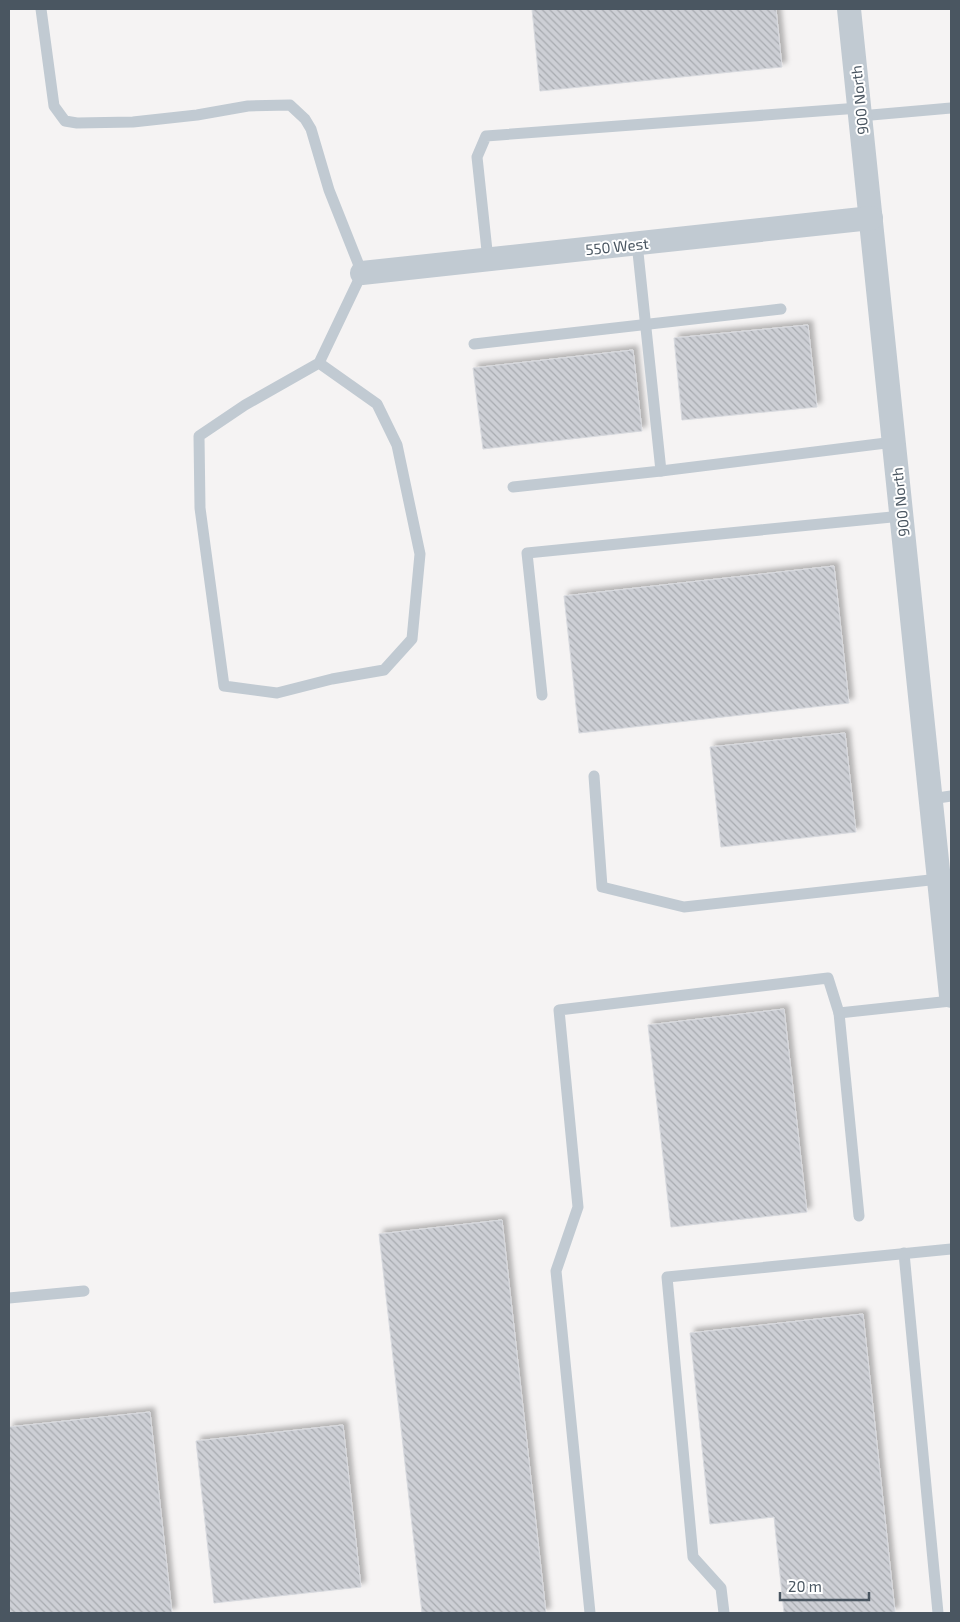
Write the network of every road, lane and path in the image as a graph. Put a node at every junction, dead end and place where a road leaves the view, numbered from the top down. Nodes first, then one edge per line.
1 (41, 9) edge
2 (849, 9) edge
3 (951, 108) edge
4 (860, 112) junction
5 (871, 218) junction
6 (637, 243) junction
7 (488, 260) junction
8 (362, 273) junction
9 (782, 308) dead end
10 (646, 324) junction
11 (474, 344) dead end
12 (319, 363) junction
13 (894, 442) junction
14 (662, 471) junction
15 (513, 487) dead end
16 (902, 516) junction
17 (542, 695) dead end
18 (594, 776) dead end
19 (941, 797) edge
20 (939, 879) junction
21 (951, 996) edge
22 (951, 1001) edge
23 (839, 1013) junction
24 (858, 1216) dead end
25 (951, 1249) edge
26 (904, 1252) junction
27 (84, 1291) dead end
28 (9, 1298) edge
29 (590, 1613) edge
30 (724, 1613) edge
31 (938, 1613) edge

1 - 8 lane
2 - 4 street, 900 North
3 - 4 lane
4 - 5 street, 900 North
4 - 7 lane
5 - 6 street, 550 West
5 - 13 street, 900 North
6 - 7 street, 550 West
6 - 10 lane
7 - 8 street, 550 West
8 - 12 lane
9 - 10 lane
10 - 11 lane
10 - 14 lane
12 - 12 lane
13 - 14 lane
13 - 16 street, 900 North
14 - 15 lane
16 - 17 lane
16 - 19 street, 900 North
18 - 20 lane
19 - 20 street, 900 North
20 - 21 street, 900 North
22 - 23 lane
23 - 24 lane
23 - 29 lane
25 - 26 lane
26 - 30 lane
26 - 31 lane
27 - 28 lane

